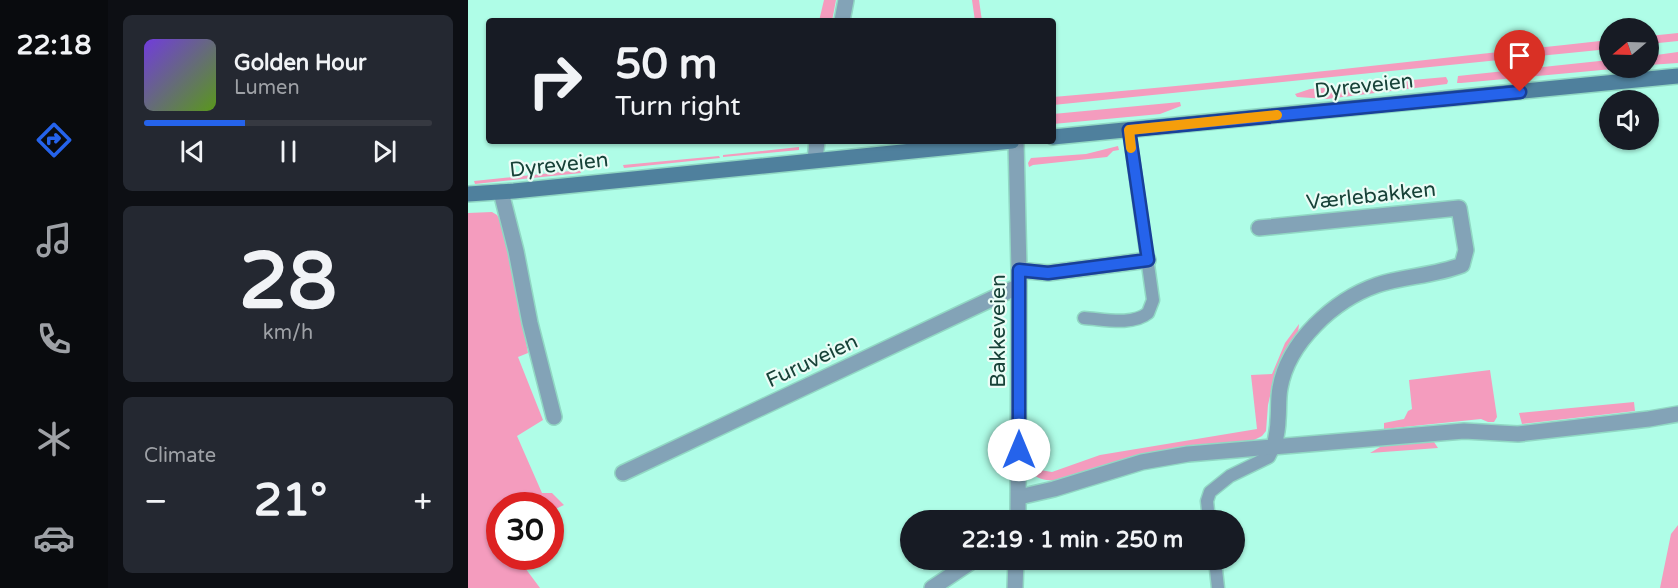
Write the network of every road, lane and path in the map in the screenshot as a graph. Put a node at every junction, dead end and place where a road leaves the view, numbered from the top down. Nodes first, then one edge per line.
1 (846, 0) edge
2 (843, 18) edge
3 (1678, 76) edge
4 (1129, 130) junction
5 (1056, 137) edge
6 (817, 144) edge
7 (983, 144) edge
8 (1014, 144) edge
9 (815, 160) junction
10 (501, 192) junction
11 (468, 194) edge
12 (1259, 228) dead end
13 (1148, 260) junction
14 (1019, 278) junction
15 (1084, 318) dead end
16 (1678, 414) edge
17 (554, 417) dead end
18 (1274, 447) junction
19 (623, 473) dead end
20 (1019, 497) junction
21 (1018, 510) edge
22 (1208, 510) edge
23 (959, 570) edge
24 (1016, 570) edge
25 (1216, 570) edge
26 (932, 588) edge
27 (1015, 588) edge
28 (1218, 588) edge

1 - 2 street
3 - 4 main road, Dyreveien
4 - 5 main road, Dyreveien
4 - 13 lane
6 - 9 street
7 - 9 main road, Dyreveien
8 - 14 street, Bakkeveien
9 - 10 main road, Dyreveien
10 - 11 main road, Dyreveien
10 - 17 street
12 - 18 street, Værlebakken
13 - 14 street
13 - 15 lane
14 - 19 street, Furuveien
14 - 20 street, Bakkeveien
16 - 18 street
18 - 20 street
18 - 22 lane
20 - 21 street, Bakkeveien
23 - 26 street
24 - 27 street
25 - 28 lane

